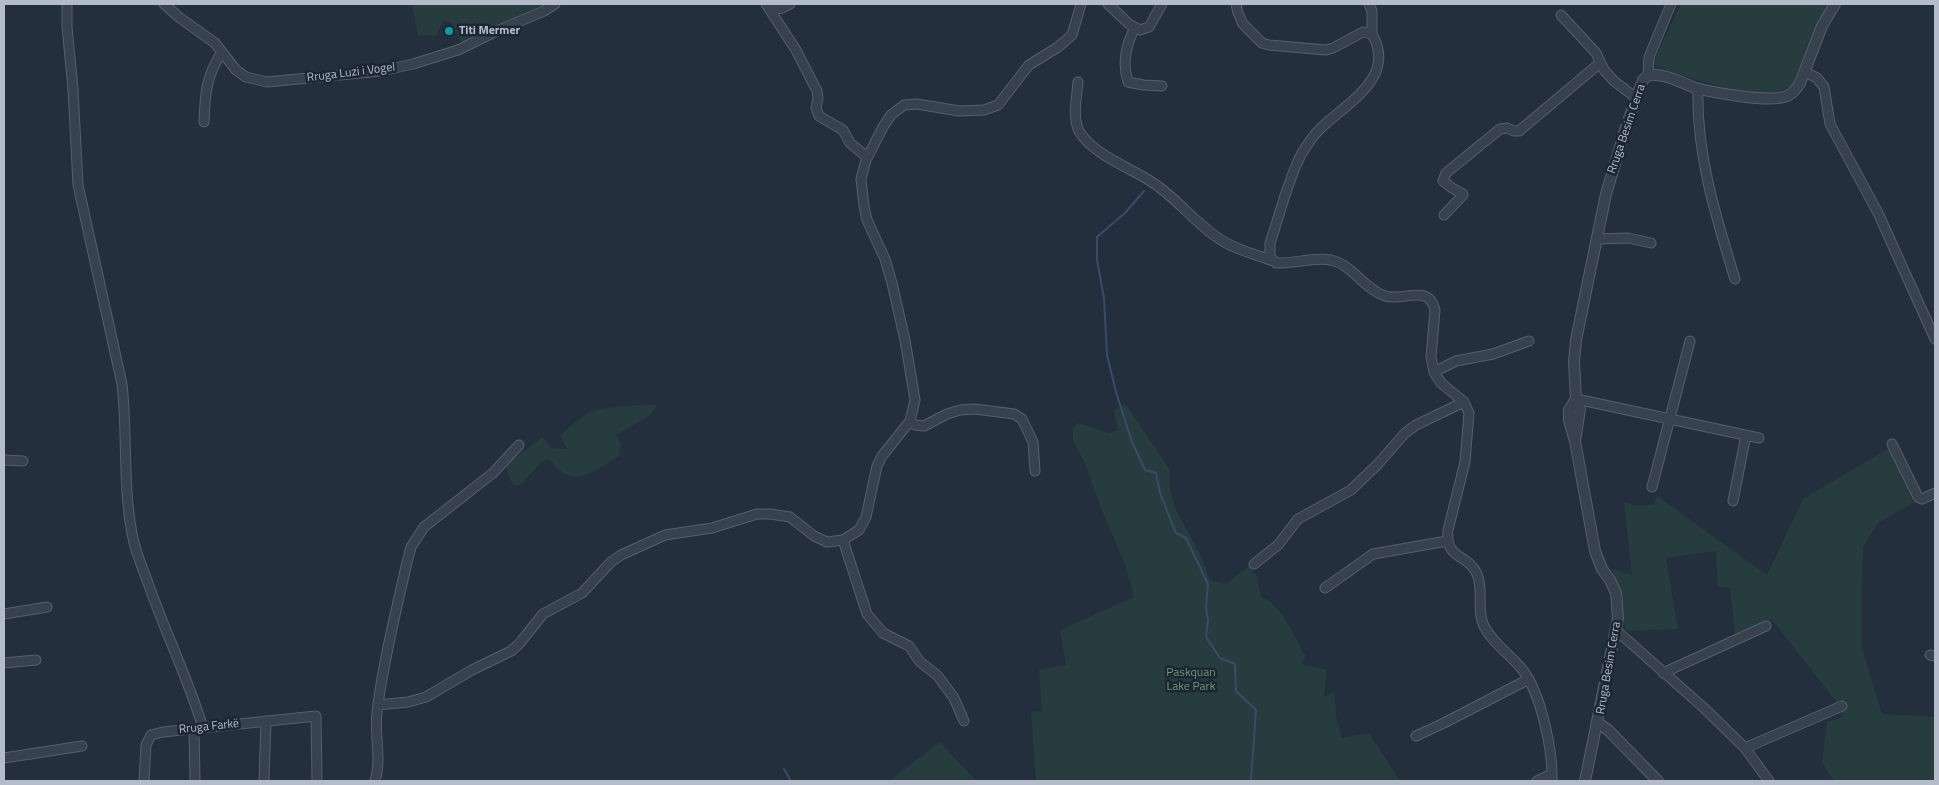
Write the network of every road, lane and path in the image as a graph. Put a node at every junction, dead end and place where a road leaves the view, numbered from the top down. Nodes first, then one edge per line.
1 (67, 4) edge
2 (164, 4) edge
3 (555, 4) edge
4 (790, 4) edge
5 (1081, 4) edge
6 (1108, 4) edge
7 (1162, 4) edge
8 (1236, 4) edge
9 (1369, 4) edge
10 (1671, 4) edge
11 (1835, 4) edge
12 (769, 7) edge
13 (1561, 15) dead end
14 (1135, 28) junction
15 (1372, 34) junction
16 (222, 52) junction
17 (1600, 63) junction
18 (1805, 72) junction
19 (1648, 76) junction
20 (1078, 82) dead end
21 (1162, 86) dead end
22 (1698, 88) junction
23 (1635, 97) junction
24 (204, 122) dead end
25 (867, 157) junction
26 (1444, 215) dead end
27 (1596, 239) junction
28 (1651, 243) dead end
29 (1272, 261) junction
30 (1735, 279) dead end
31 (1935, 339) edge
32 (1529, 341) dead end
33 (1690, 341) dead end
34 (1434, 372) junction
35 (1576, 399) junction
36 (1464, 402) junction
37 (1671, 419) junction
38 (910, 421) junction
39 (1746, 436) junction
40 (1759, 438) dead end
41 (1892, 444) dead end
42 (519, 446) dead end
43 (4, 460) edge
44 (23, 461) dead end
45 (1035, 471) dead end
46 (1652, 488) dead end
47 (1935, 493) edge
48 (1733, 501) dead end
49 (843, 540) junction
50 (1447, 541) junction
51 (1254, 564) dead end
52 (1325, 588) dead end
53 (47, 607) dead end
54 (4, 614) edge
55 (1766, 626) dead end
56 (1616, 631) junction
57 (36, 660) dead end
58 (4, 663) edge
59 (1663, 673) junction
60 (1529, 679) junction
61 (378, 705) junction
62 (1842, 706) dead end
63 (266, 721) junction
64 (964, 721) dead end
65 (1598, 723) junction
66 (199, 728) junction
67 (1416, 736) dead end
68 (82, 746) dead end
69 (1745, 748) junction
70 (4, 758) edge
71 (1552, 778) edge
72 (144, 781) edge
73 (195, 781) edge
74 (264, 781) edge
75 (317, 781) edge
76 (375, 781) edge
77 (1537, 781) edge
78 (1585, 781) edge
79 (1658, 781) edge
80 (1768, 781) edge

1 - 66 street
2 - 16 street, Rruga Luzi i Vogel
3 - 16 street, Rruga Luzi i Vogel
4 - 12 street
5 - 25 street
6 - 14 street
7 - 14 street
8 - 15 street
9 - 15 street
10 - 19 street
11 - 18 street, Rruga Besim Cerra
12 - 25 street
13 - 17 street
14 - 21 street
15 - 29 street
16 - 24 street
17 - 23 street
17 - 26 street
18 - 22 street, Rruga Besim Cerra
18 - 31 street
19 - 22 street, Rruga Besim Cerra
19 - 23 street, Rruga Besim Cerra
20 - 29 street
22 - 30 street
23 - 27 street, Rruga Besim Cerra
25 - 38 street
27 - 28 street
27 - 35 street, Rruga Besim Cerra
29 - 34 street
32 - 34 street
33 - 37 street
34 - 36 street
35 - 37 street
35 - 56 street, Rruga Besim Cerra
36 - 50 street
36 - 51 street
37 - 39 street
37 - 46 street
38 - 45 street
38 - 49 street
39 - 40 street
39 - 48 street
41 - 47 street
42 - 61 street
43 - 44 street
49 - 61 street
49 - 64 street
50 - 52 street
50 - 60 street
53 - 54 street
55 - 59 street
56 - 59 street
56 - 65 street, Rruga Besim Cerra
57 - 58 street
59 - 69 street
60 - 67 street
60 - 71 street
61 - 76 street
62 - 69 street
63 - 66 street, Rruga Farkë
63 - 74 street
63 - 75 street, Rruga Farkë
65 - 78 street, Rruga Besim Cerra
65 - 79 street
66 - 72 street, Rruga Farkë
66 - 73 street
68 - 70 street
69 - 80 street
71 - 77 street

